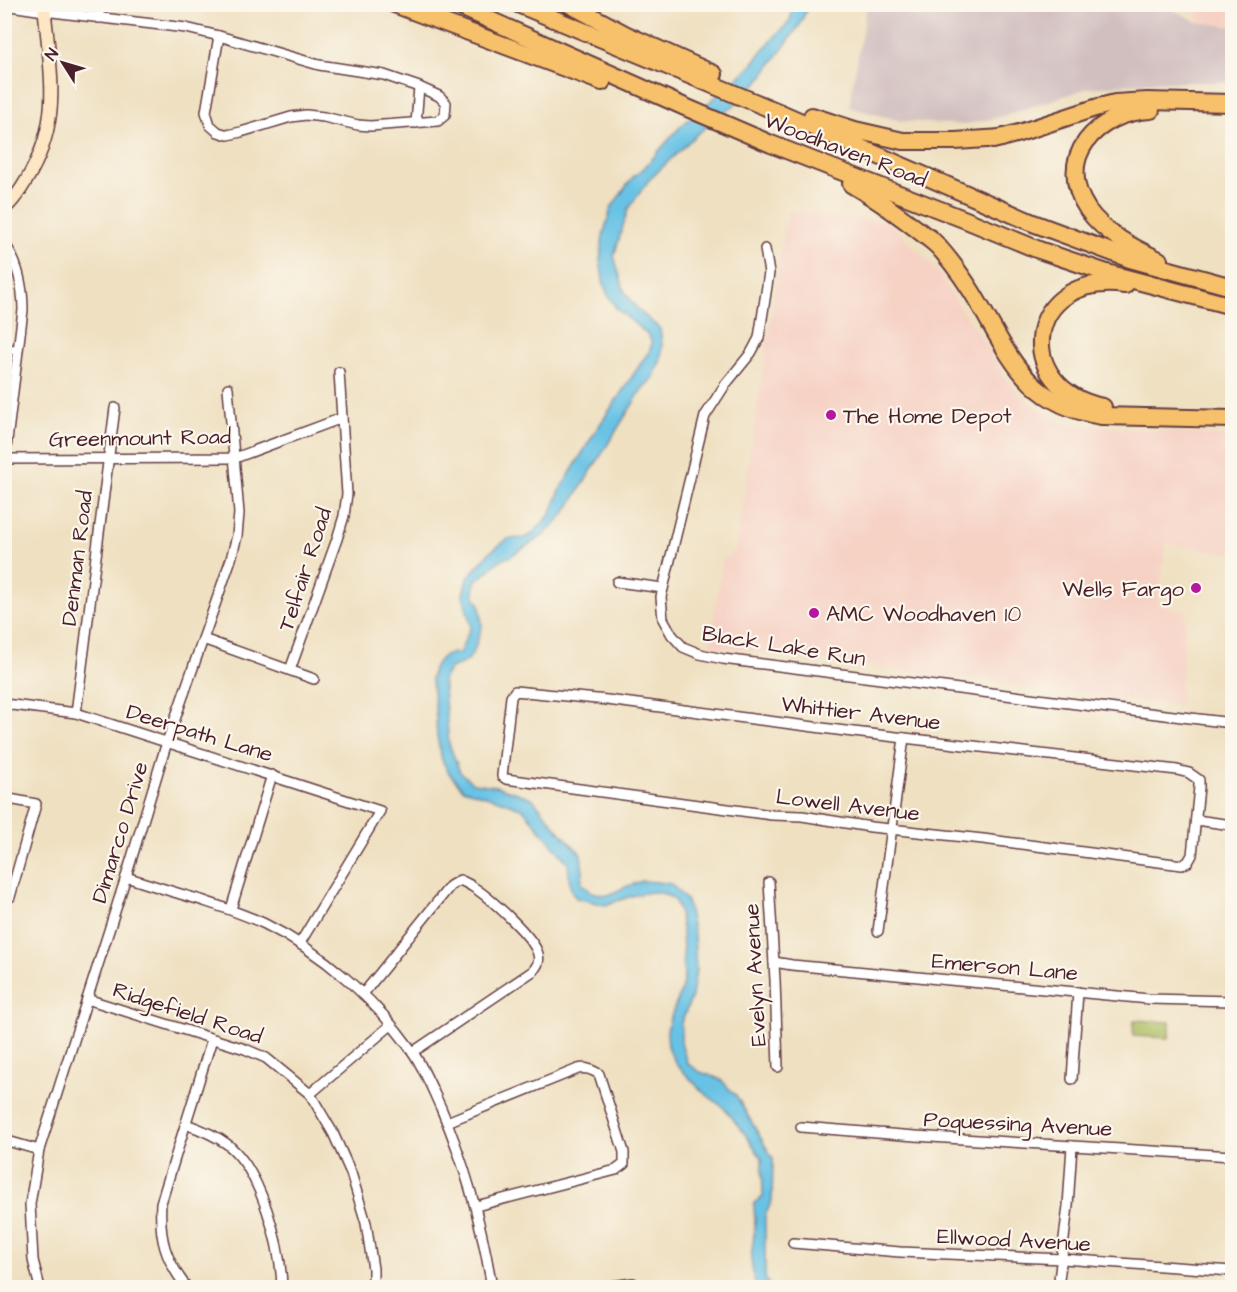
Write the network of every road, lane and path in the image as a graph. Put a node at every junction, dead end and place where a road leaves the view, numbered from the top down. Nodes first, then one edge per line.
1 (99, 4) edge
2 (394, 4) edge
3 (454, 4) edge
4 (518, 4) edge
5 (525, 4) edge
6 (569, 4) edge
7 (4, 5) edge
8 (44, 8) edge
9 (99, 18) junction
10 (553, 18) junction
11 (219, 36) junction
12 (722, 84) junction
13 (419, 87) junction
14 (747, 95) junction
15 (1233, 103) edge
16 (1233, 111) edge
17 (689, 114) junction
18 (783, 114) junction
19 (416, 123) junction
20 (716, 125) junction
21 (1002, 138) junction
22 (771, 144) junction
23 (4, 209) edge
24 (4, 242) edge
25 (938, 246) junction
26 (765, 249) dead end
27 (1195, 278) junction
28 (1233, 287) edge
29 (1191, 295) junction
30 (1233, 306) edge
31 (4, 349) edge
32 (17, 350) junction
33 (339, 372) dead end
34 (228, 388) dead end
35 (115, 408) dead end
36 (342, 418) junction
37 (1231, 418) edge
38 (235, 458) junction
39 (108, 459) junction
40 (5, 461) edge
41 (617, 582) dead end
42 (663, 588) junction
43 (203, 639) junction
44 (290, 670) junction
45 (314, 679) dead end
46 (4, 704) edge
47 (75, 713) junction
48 (1233, 723) edge
49 (904, 738) junction
50 (167, 742) junction
51 (272, 775) junction
52 (506, 779) joint
53 (4, 798) edge
54 (1196, 820) junction
55 (1233, 825) edge
56 (892, 829) junction
57 (126, 877) junction
58 (769, 882) dead end
59 (10, 897) dead end
60 (231, 909) junction
61 (878, 931) dead end
62 (300, 943) junction
63 (774, 962) junction
64 (1078, 992) junction
65 (363, 994) junction
66 (87, 999) junction
67 (1233, 1001) edge
68 (391, 1025) junction
69 (212, 1039) junction
70 (413, 1052) junction
71 (778, 1066) dead end
72 (1071, 1079) dead end
73 (310, 1094) junction
74 (447, 1122) junction
75 (186, 1124) junction
76 (801, 1127) dead end
77 (4, 1140) edge
78 (1072, 1146) junction
79 (39, 1150) junction
80 (1233, 1156) edge
81 (476, 1206) junction
82 (793, 1243) dead end
83 (1063, 1259) junction
84 (1233, 1271) edge
85 (633, 1285) edge
86 (40, 1287) edge
87 (187, 1287) edge
88 (282, 1287) edge
89 (373, 1287) edge
90 (492, 1287) edge
91 (597, 1287) edge
92 (1058, 1287) edge

1 - 9 street
2 - 17 highway
3 - 17 highway, Woodhaven Road
4 - 10 highway, Woodhaven Road
5 - 10 highway
6 - 12 highway
7 - 8 street
8 - 9 street
8 - 23 street
9 - 11 street
10 - 12 highway, Woodhaven Road
11 - 13 street
11 - 19 street
12 - 14 highway, Woodhaven Road
13 - 19 street
13 - 19 street
14 - 18 highway, Woodhaven Road
14 - 21 highway
15 - 21 highway
16 - 27 highway
17 - 20 highway, Woodhaven Road
18 - 21 highway
18 - 27 highway, Woodhaven Road
20 - 22 highway, Woodhaven Road
20 - 25 highway
22 - 25 highway
22 - 29 highway, Woodhaven Road
24 - 32 street
25 - 37 highway
26 - 42 street, Black Lake Run
27 - 28 highway, Woodhaven Road
29 - 30 highway, Woodhaven Road
29 - 37 highway
31 - 32 street
32 - 40 street
33 - 36 street, Telfair Road
34 - 38 street, Dimarco Drive
35 - 39 street, Denman Road
36 - 38 street, Greenmount Road
36 - 44 street, Telfair Road
38 - 39 street, Greenmount Road
38 - 43 street, Dimarco Drive
39 - 40 street, Greenmount Road
39 - 47 street, Denman Road
41 - 42 street
42 - 48 street, Black Lake Run
43 - 44 street
43 - 50 street, Dimarco Drive
44 - 45 street
46 - 47 street, Deerpath Lane
47 - 50 street, Deerpath Lane
49 - 52 street, Whittier Avenue
49 - 54 street, Whittier Avenue
49 - 56 street
50 - 51 street, Deerpath Lane
50 - 57 street, Dimarco Drive
51 - 60 street
51 - 62 street, Deerpath Lane
52 - 56 street, Lowell Avenue
53 - 59 street
54 - 55 street
54 - 56 street, Lowell Avenue
56 - 61 street
57 - 60 street
57 - 66 street, Dimarco Drive
58 - 63 street, Evelyn Avenue
60 - 62 street
62 - 65 street
63 - 64 street, Emerson Lane
63 - 71 street, Evelyn Avenue
64 - 67 street, Emerson Lane
64 - 72 street
65 - 68 street
65 - 70 street
66 - 69 street, Ridgefield Road
66 - 79 street, Dimarco Drive
68 - 70 street
68 - 73 street
69 - 73 street, Ridgefield Road
69 - 75 street
70 - 74 street
73 - 89 street, Ridgefield Road
74 - 81 street
74 - 81 street
75 - 87 street
75 - 88 street
76 - 78 street, Poquessing Avenue
77 - 79 street
78 - 80 street, Poquessing Avenue
78 - 83 street
79 - 86 street, Dimarco Drive
81 - 90 street
82 - 83 street, Ellwood Avenue
83 - 84 street, Ellwood Avenue
83 - 92 street
85 - 91 street

